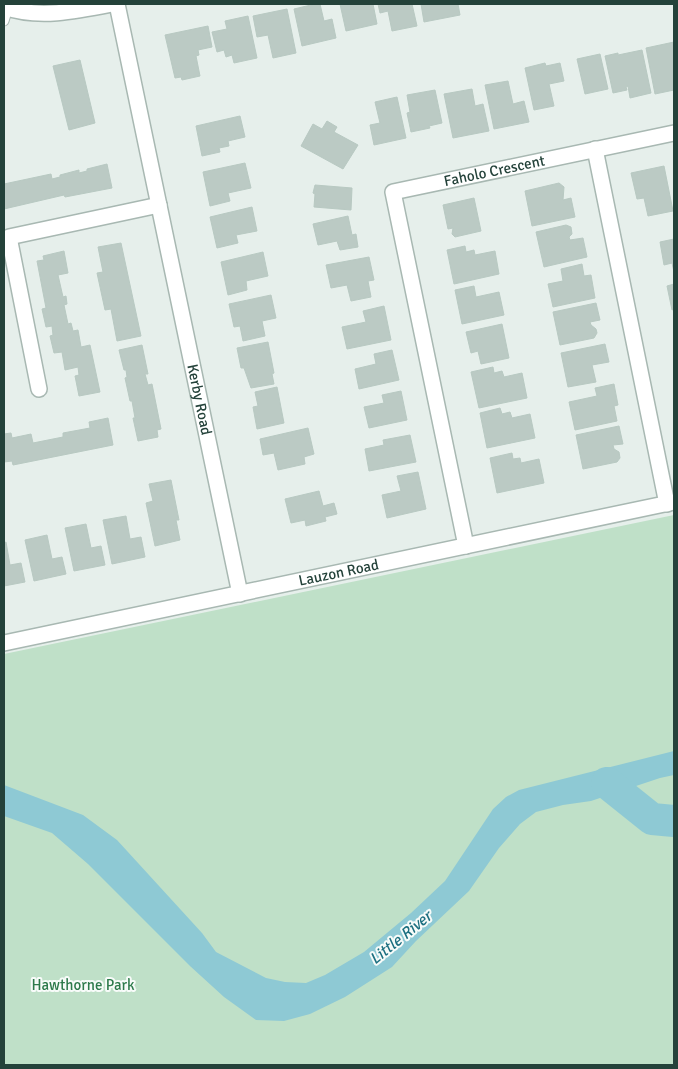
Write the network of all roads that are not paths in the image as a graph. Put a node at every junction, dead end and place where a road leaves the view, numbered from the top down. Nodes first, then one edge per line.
1 (112, 4) edge
2 (117, 4) edge
3 (5, 12) edge
4 (674, 133) edge
5 (595, 150) junction
6 (159, 205) junction
7 (39, 389) dead end
8 (670, 503) edge
9 (466, 546) junction
10 (240, 594) junction
11 (4, 643) edge

1 - 3 street
2 - 6 street, Kerby Road
4 - 5 street
5 - 8 street
5 - 9 street, Faholo Crescent
6 - 7 street
6 - 10 street, Kerby Road
8 - 9 street, Lauzon Road
9 - 10 street, Lauzon Road
10 - 11 street, Lauzon Road

